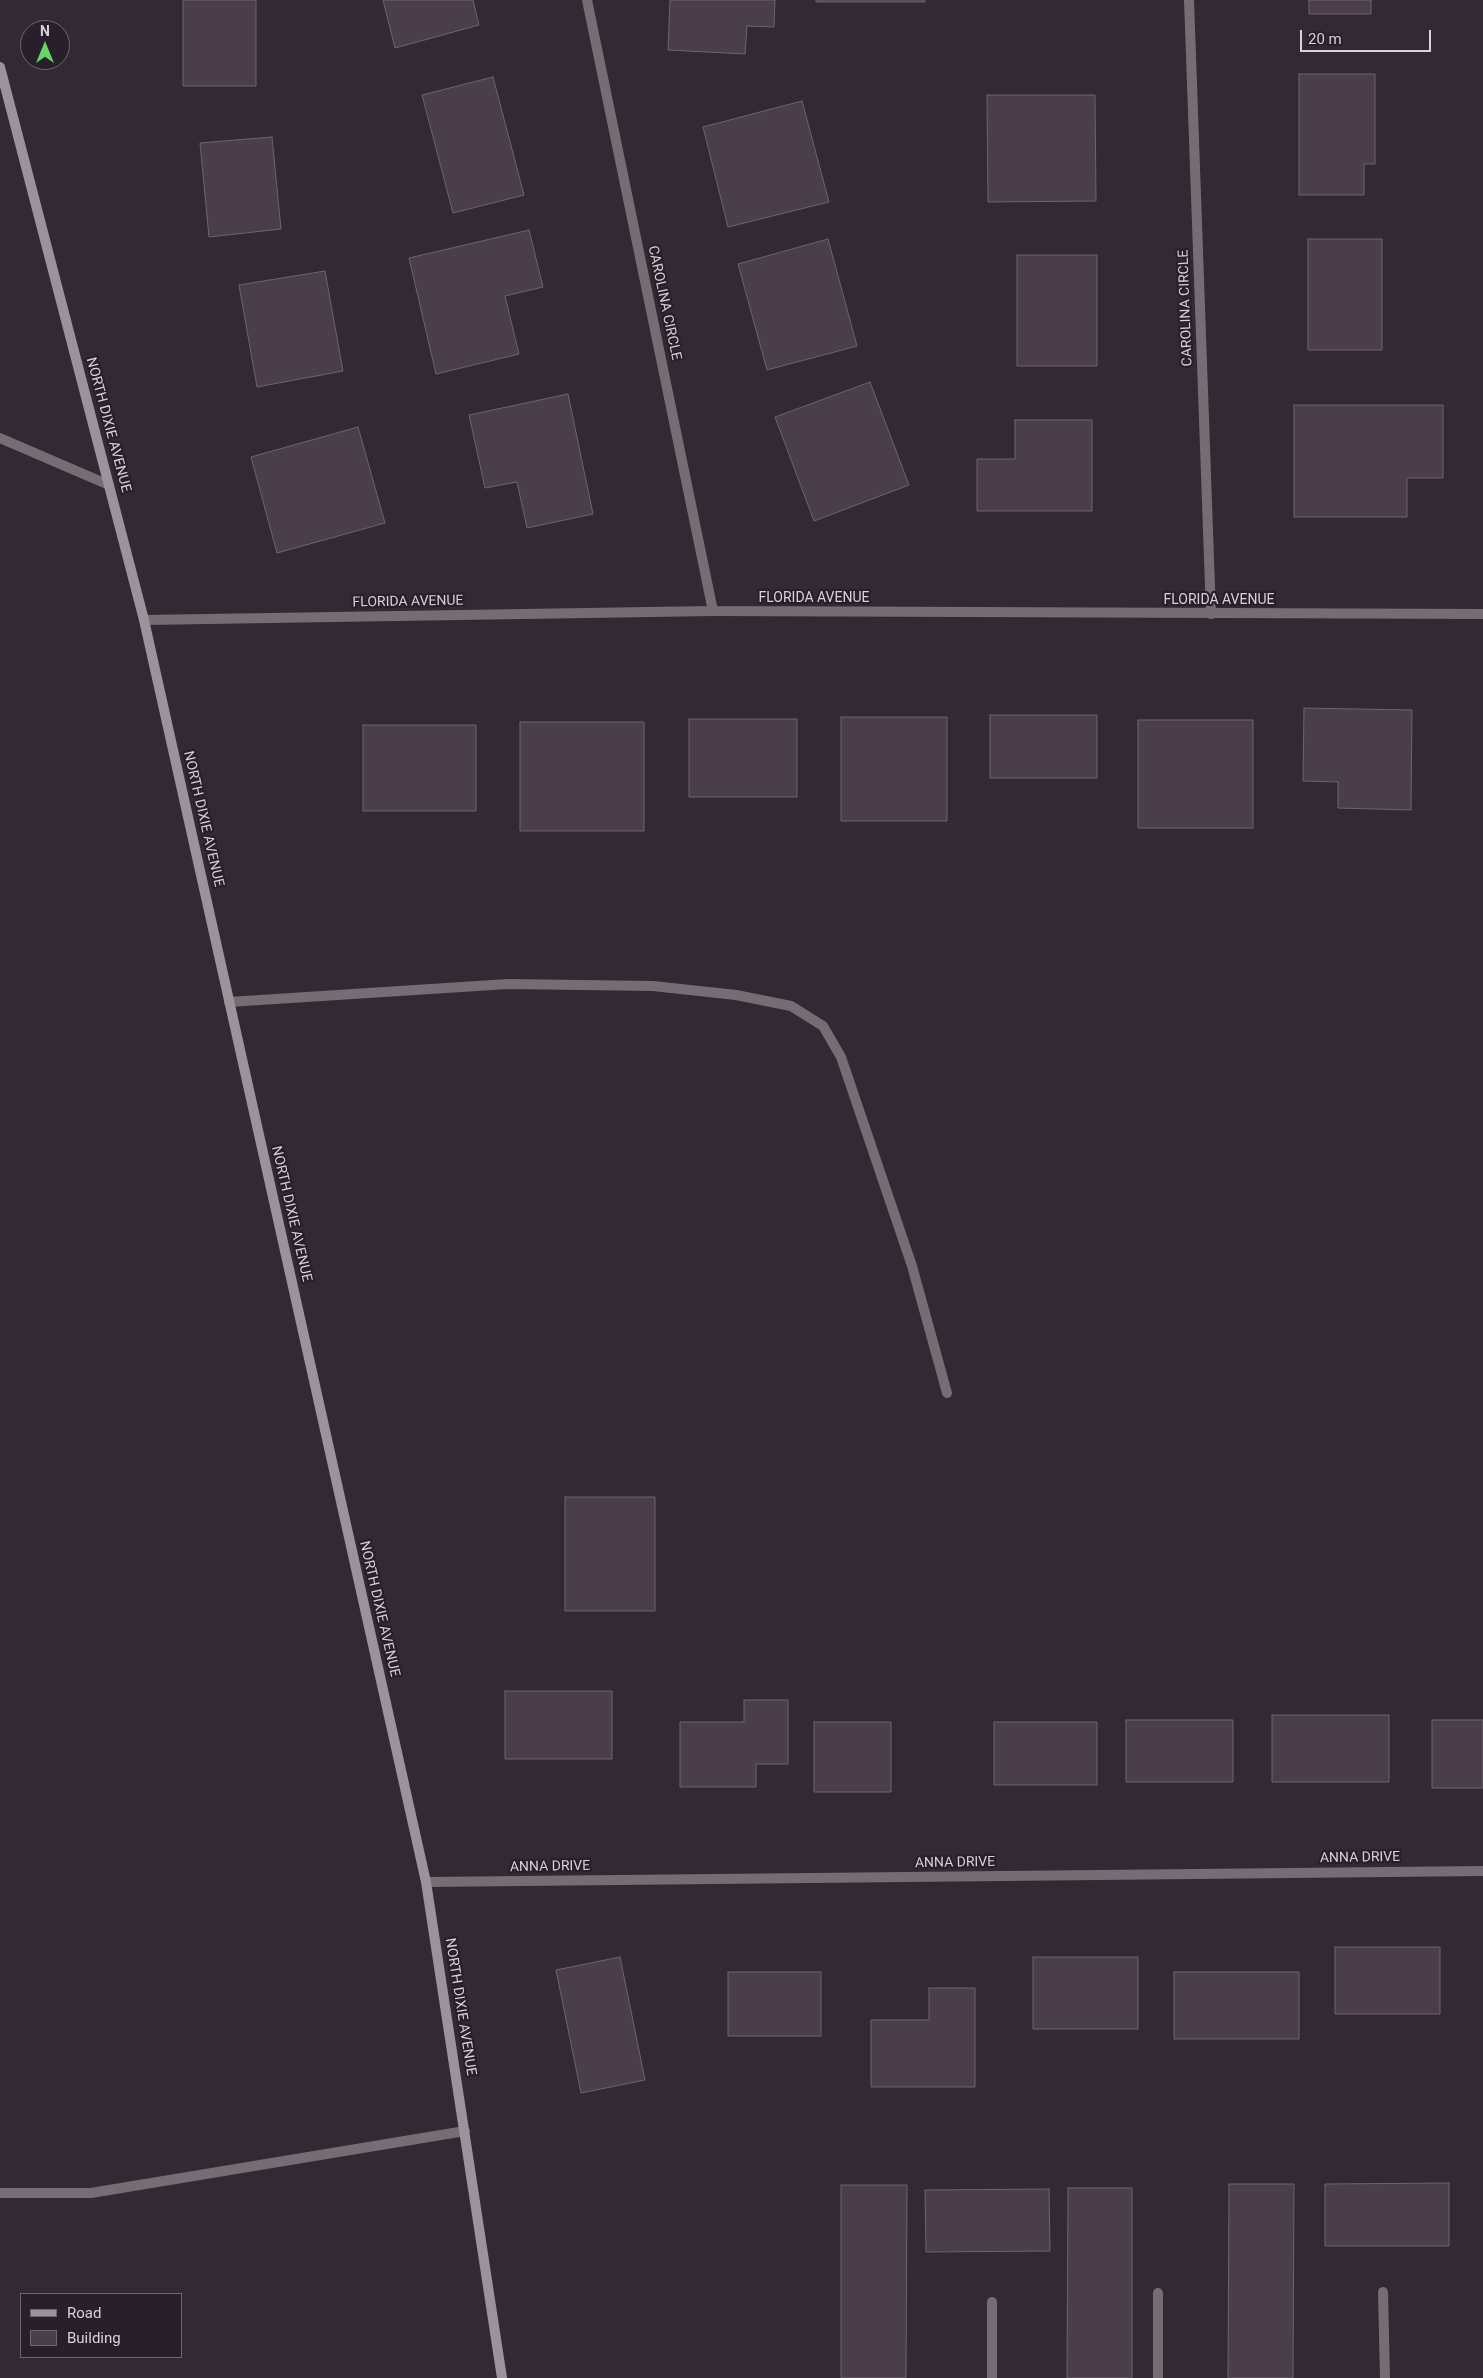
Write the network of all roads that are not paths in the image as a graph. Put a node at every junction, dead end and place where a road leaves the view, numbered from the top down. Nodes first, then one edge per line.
1 (587, 0) edge
2 (1189, 0) edge
3 (0, 67) edge
4 (0, 438) edge
5 (109, 484) junction
6 (714, 611) junction
7 (1211, 614) junction
8 (1483, 614) edge
9 (144, 620) junction
10 (229, 1002) junction
11 (947, 1393) dead end
12 (1483, 1871) edge
13 (426, 1882) junction
14 (465, 2131) junction
15 (0, 2193) edge
16 (1383, 2292) dead end
17 (1158, 2294) dead end
18 (992, 2302) dead end
19 (502, 2378) edge
20 (992, 2378) edge
21 (1158, 2378) edge
22 (1385, 2378) edge

1 - 6 street, CAROLINA CIRCLE
2 - 7 street, CAROLINA CIRCLE
3 - 5 street, NORTH DIXIE AVENUE
4 - 5 street
5 - 9 street, NORTH DIXIE AVENUE
6 - 7 street, FLORIDA AVENUE
6 - 9 street, FLORIDA AVENUE
7 - 8 street, FLORIDA AVENUE
9 - 10 street, NORTH DIXIE AVENUE
10 - 11 street
10 - 13 street, NORTH DIXIE AVENUE
12 - 13 street, ANNA DRIVE
13 - 14 street, NORTH DIXIE AVENUE
14 - 15 street
14 - 19 street, NORTH DIXIE AVENUE
16 - 22 street
17 - 21 street
18 - 20 street

